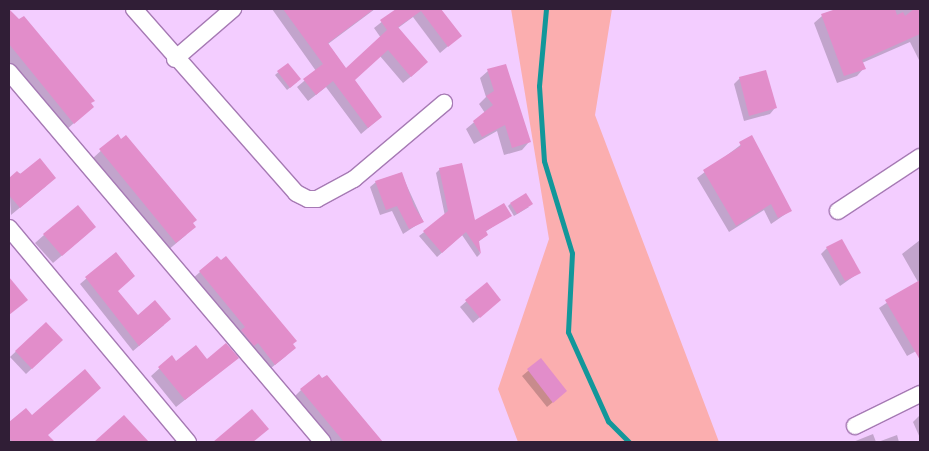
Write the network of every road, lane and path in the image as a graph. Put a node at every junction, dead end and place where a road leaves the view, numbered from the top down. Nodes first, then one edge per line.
1 (134, 9) edge
2 (233, 9) edge
3 (175, 59) junction
4 (9, 72) edge
5 (444, 103) dead end
6 (920, 156) edge
7 (838, 211) dead end
8 (9, 228) edge
9 (920, 394) edge
10 (855, 426) dead end
11 (181, 440) edge
12 (323, 442) edge

1 - 3 street
2 - 3 street
3 - 5 street
4 - 12 street
6 - 7 street
8 - 11 street
9 - 10 street

